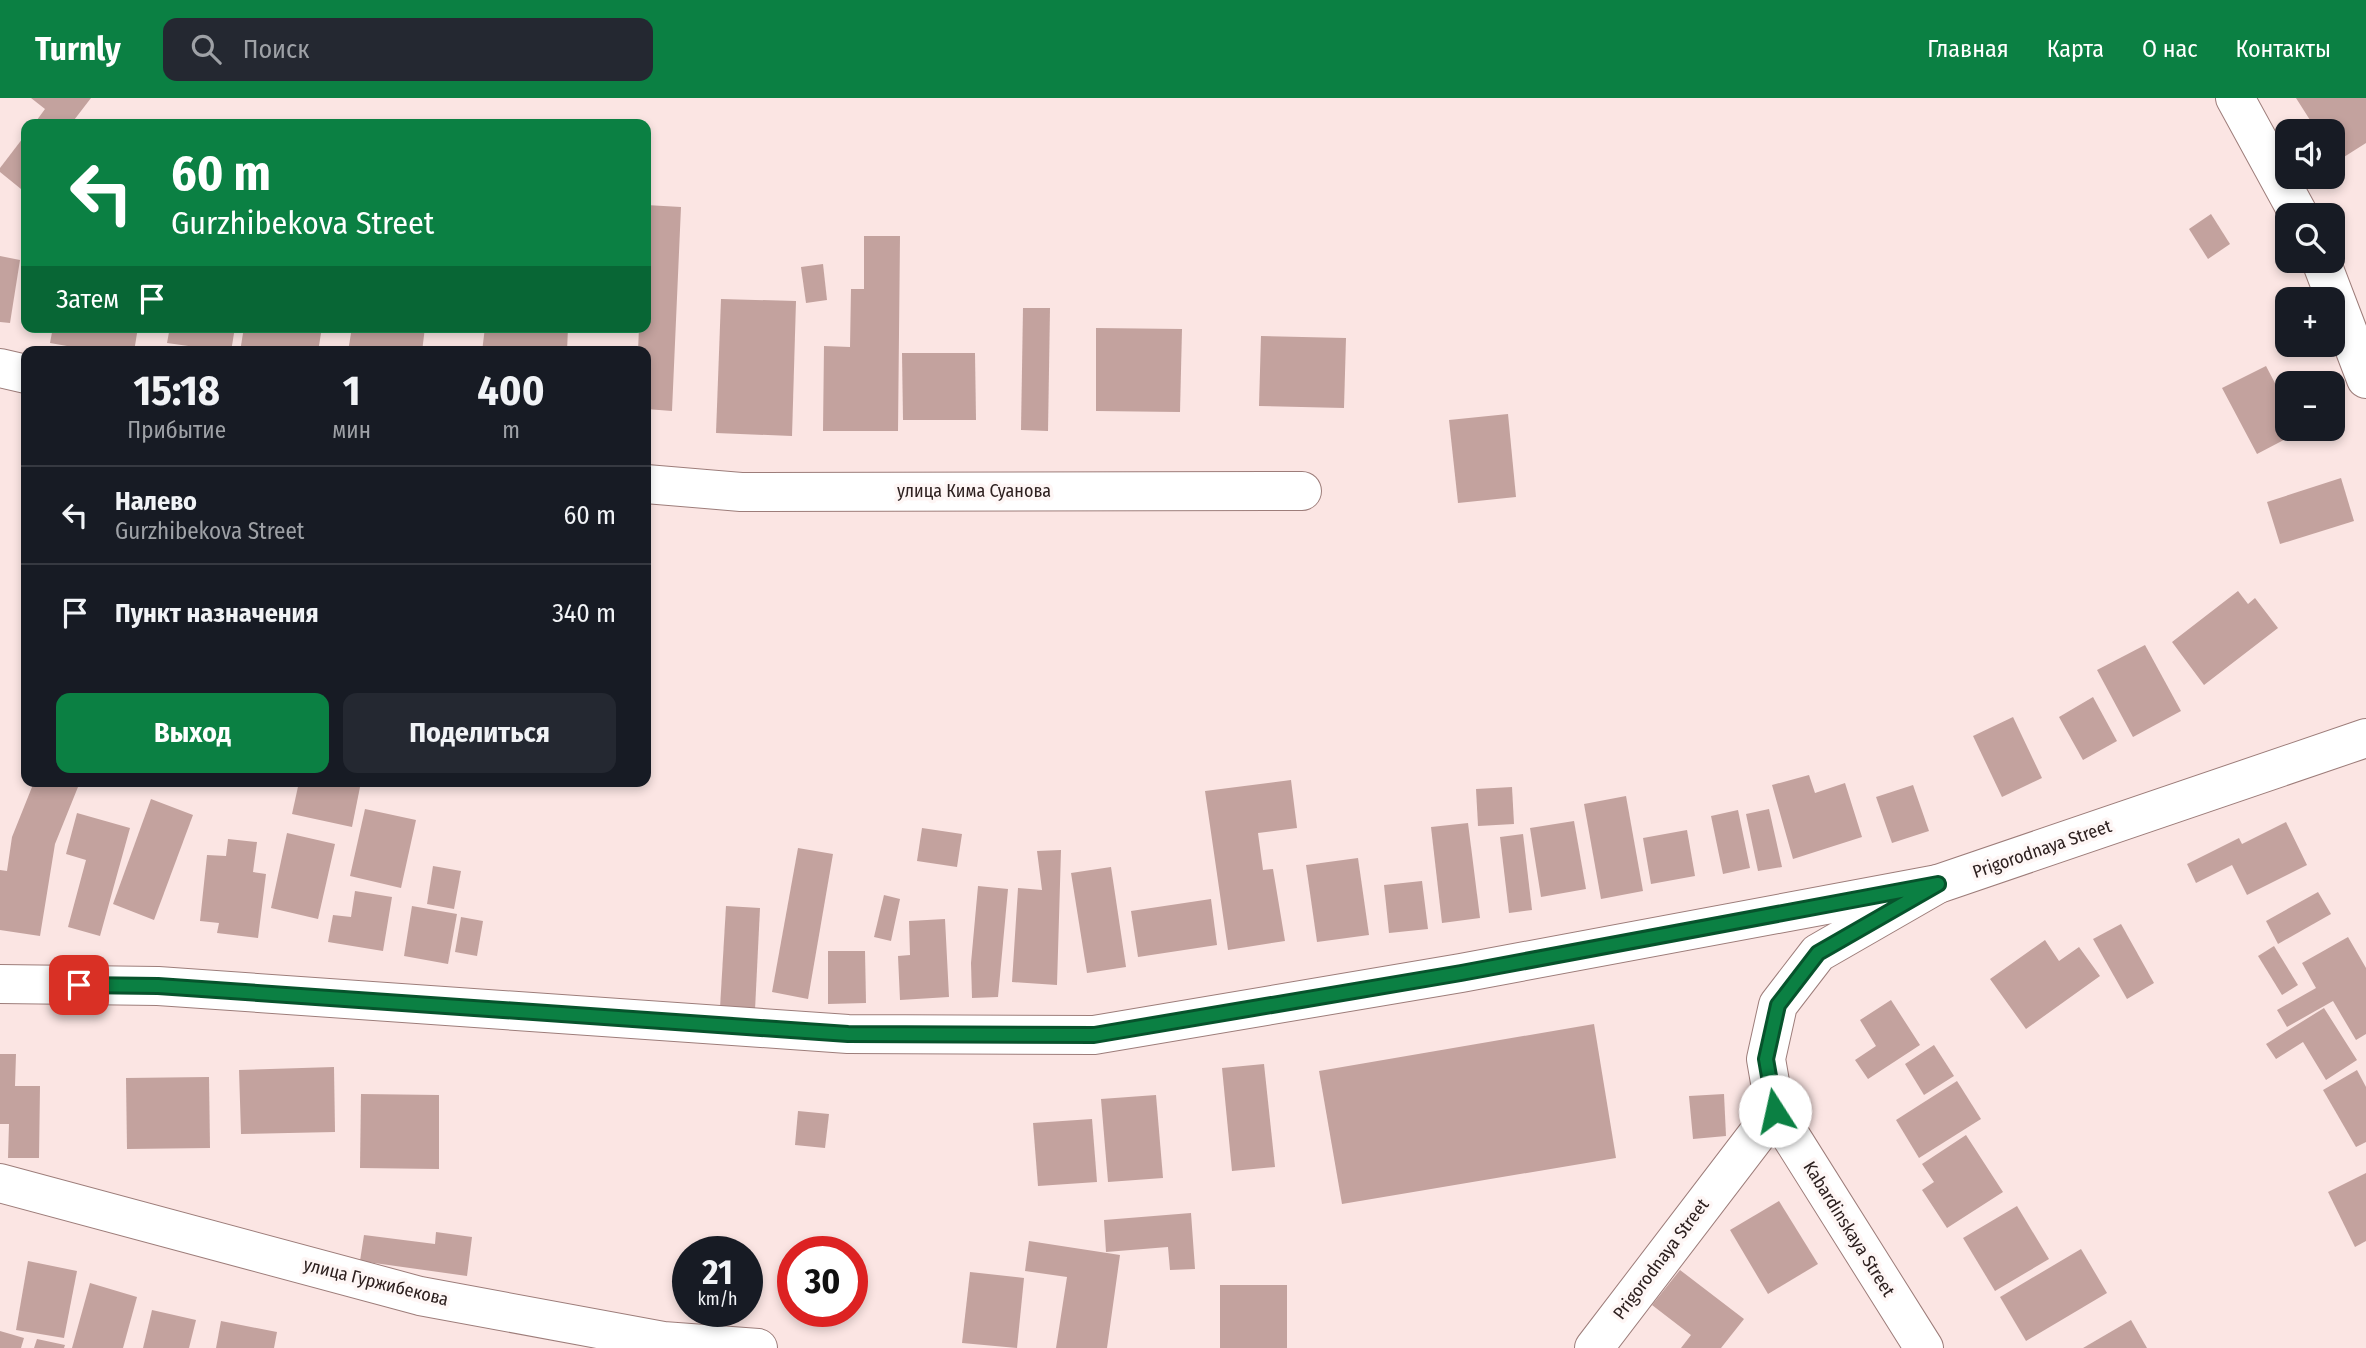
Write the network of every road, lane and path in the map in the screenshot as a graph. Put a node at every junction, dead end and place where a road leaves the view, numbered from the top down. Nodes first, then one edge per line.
1 (2235, 98) edge
2 (2292, 203) edge
3 (2326, 273) edge
4 (0, 368) edge
5 (21, 373) edge
6 (2366, 379) edge
7 (651, 484) edge
8 (1302, 491) dead end
9 (2366, 738) edge
10 (1938, 884) junction
11 (0, 984) edge
12 (1775, 1111) junction
13 (0, 1183) edge
14 (758, 1348) edge
15 (1594, 1348) edge
16 (1924, 1348) edge

1 - 2 street
3 - 6 street
4 - 5 street
7 - 8 street, улица Кима Суанова
9 - 10 street, Prigorodnaya Street
10 - 11 street
10 - 12 street, Prigorodnaya Street
12 - 15 street, Prigorodnaya Street
12 - 16 street, Kabardinskaya Street
13 - 14 street, улица Гуржибекова

